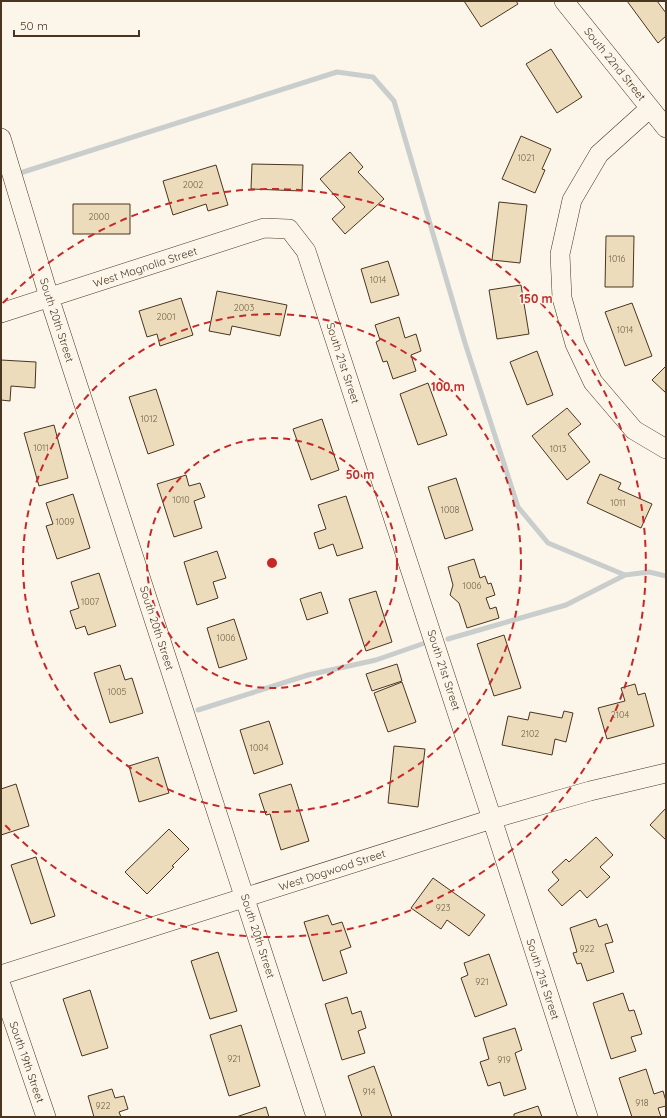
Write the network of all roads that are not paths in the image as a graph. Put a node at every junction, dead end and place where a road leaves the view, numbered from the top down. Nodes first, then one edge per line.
1 (564, 1) edge
2 (650, 108) junction
3 (666, 128) edge
4 (1, 138) edge
5 (289, 229) joint
6 (49, 297) junction
7 (1, 313) edge
8 (666, 449) edge
9 (666, 773) edge
10 (492, 819) junction
11 (246, 898) junction
12 (1, 975) edge
13 (1, 985) edge
14 (46, 1117) edge
15 (316, 1117) edge
16 (588, 1117) edge

1 - 2 street, South 22nd Street
2 - 3 street, South 22nd Street
2 - 8 street
4 - 6 street, South 20th Street
5 - 6 street, West Magnolia Street
5 - 10 street, South 21st Street
6 - 7 street, West Magnolia Street
6 - 11 street, South 20th Street
9 - 10 street, West Dogwood Street
10 - 11 street, West Dogwood Street
10 - 16 street, South 21st Street
11 - 12 street, West Dogwood Street
11 - 15 street, South 20th Street
13 - 14 street, South 19th Street

